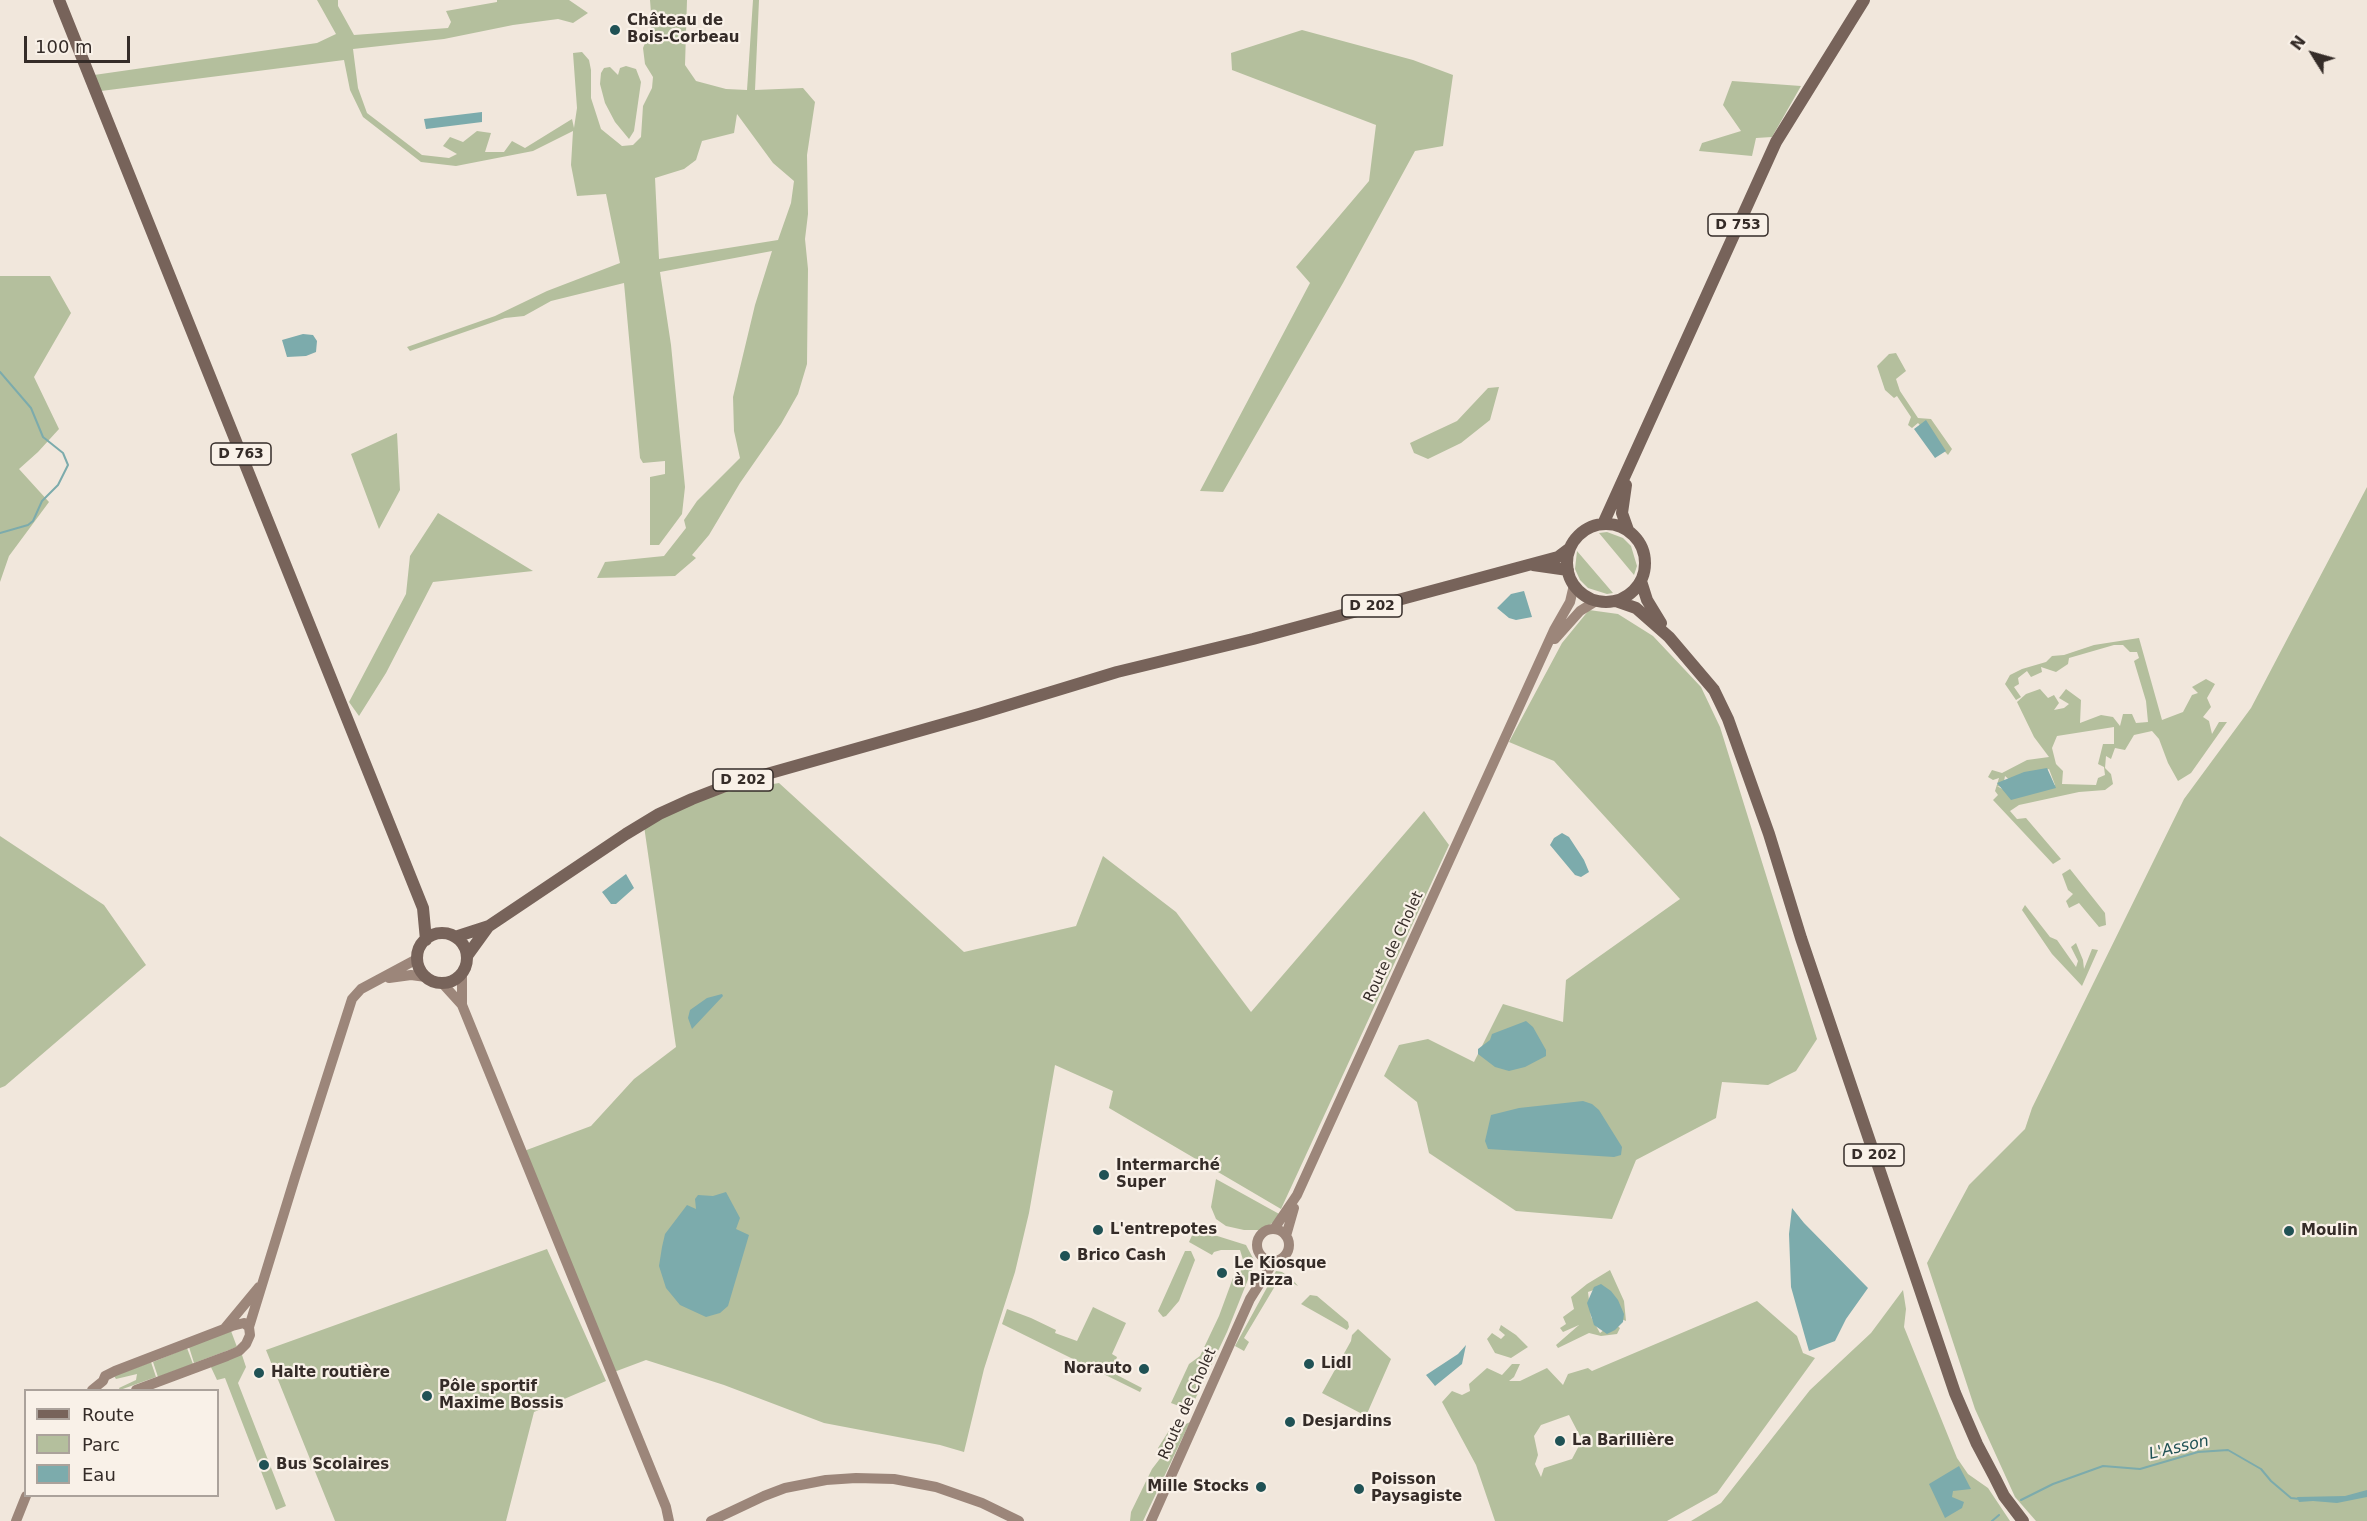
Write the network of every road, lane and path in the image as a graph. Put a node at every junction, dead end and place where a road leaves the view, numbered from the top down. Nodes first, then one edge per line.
1 (59, 0) edge
2 (1864, 0) edge
3 (1632, 461) junction
4 (1603, 524) junction
5 (1628, 530) junction
6 (1570, 548) junction
7 (1528, 565) junction
8 (1568, 570) junction
9 (1641, 581) junction
10 (1574, 585) junction
11 (1596, 601) junction
12 (1617, 601) junction
13 (1669, 637) junction
14 (1543, 657) junction
15 (423, 908) junction
16 (489, 926) junction
17 (451, 936) junction
18 (426, 940) junction
19 (467, 956) junction
20 (417, 959) junction
21 (462, 974) junction
22 (426, 977) junction
23 (383, 979) junction
24 (442, 983) junction
25 (462, 1005) junction
26 (1297, 1195) junction
27 (1274, 1229) junction
28 (1286, 1236) junction
29 (1260, 1256) junction
30 (1274, 1261) junction
31 (263, 1282) junction
32 (1250, 1299) junction
33 (249, 1327) junction
34 (225, 1328) junction
35 (104, 1386) edge
36 (139, 1389) edge
37 (27, 1497) edge
38 (666, 1507) junction
39 (16, 1521) edge
40 (669, 1521) edge
41 (678, 1521) edge
42 (711, 1521) edge
43 (1019, 1521) edge
44 (1151, 1521) edge
45 (2023, 1521) edge

1 - 15 main road, D 763
2 - 3 main road, D 753
3 - 4 main road, D 753
3 - 5 main road, D 753
4 - 5 main road
4 - 6 main road
5 - 9 main road
6 - 7 main road, D 202
6 - 8 main road
7 - 8 main road, D 202
7 - 16 main road, D 202
8 - 10 main road
9 - 12 main road
9 - 13 main road, D 202
10 - 11 main road
10 - 14 main road
11 - 12 main road
11 - 14 main road
12 - 13 main road, D 202
13 - 45 main road, D 202
14 - 26 main road, Route de Cholet
15 - 17 main road, D 763
15 - 18 main road, D 763
16 - 17 main road, D 202
16 - 19 main road, D 202
17 - 18 main road
17 - 19 main road
18 - 20 main road
19 - 21 main road
20 - 22 main road
20 - 23 main road
21 - 24 main road
21 - 25 main road
22 - 23 main road
22 - 24 main road
23 - 31 main road
24 - 25 main road
25 - 38 main road
26 - 27 main road, Route de Cholet
26 - 28 main road, Route de Cholet
27 - 28 main road
27 - 29 main road
28 - 30 main road
29 - 30 main road
29 - 32 main road, Route de Cholet
30 - 32 main road, Route de Cholet
31 - 33 main road
31 - 34 main road
32 - 44 main road, Route de Cholet
33 - 34 main road
33 - 36 main road
34 - 35 main road
37 - 39 main road
38 - 40 main road
38 - 41 main road
42 - 43 main road

